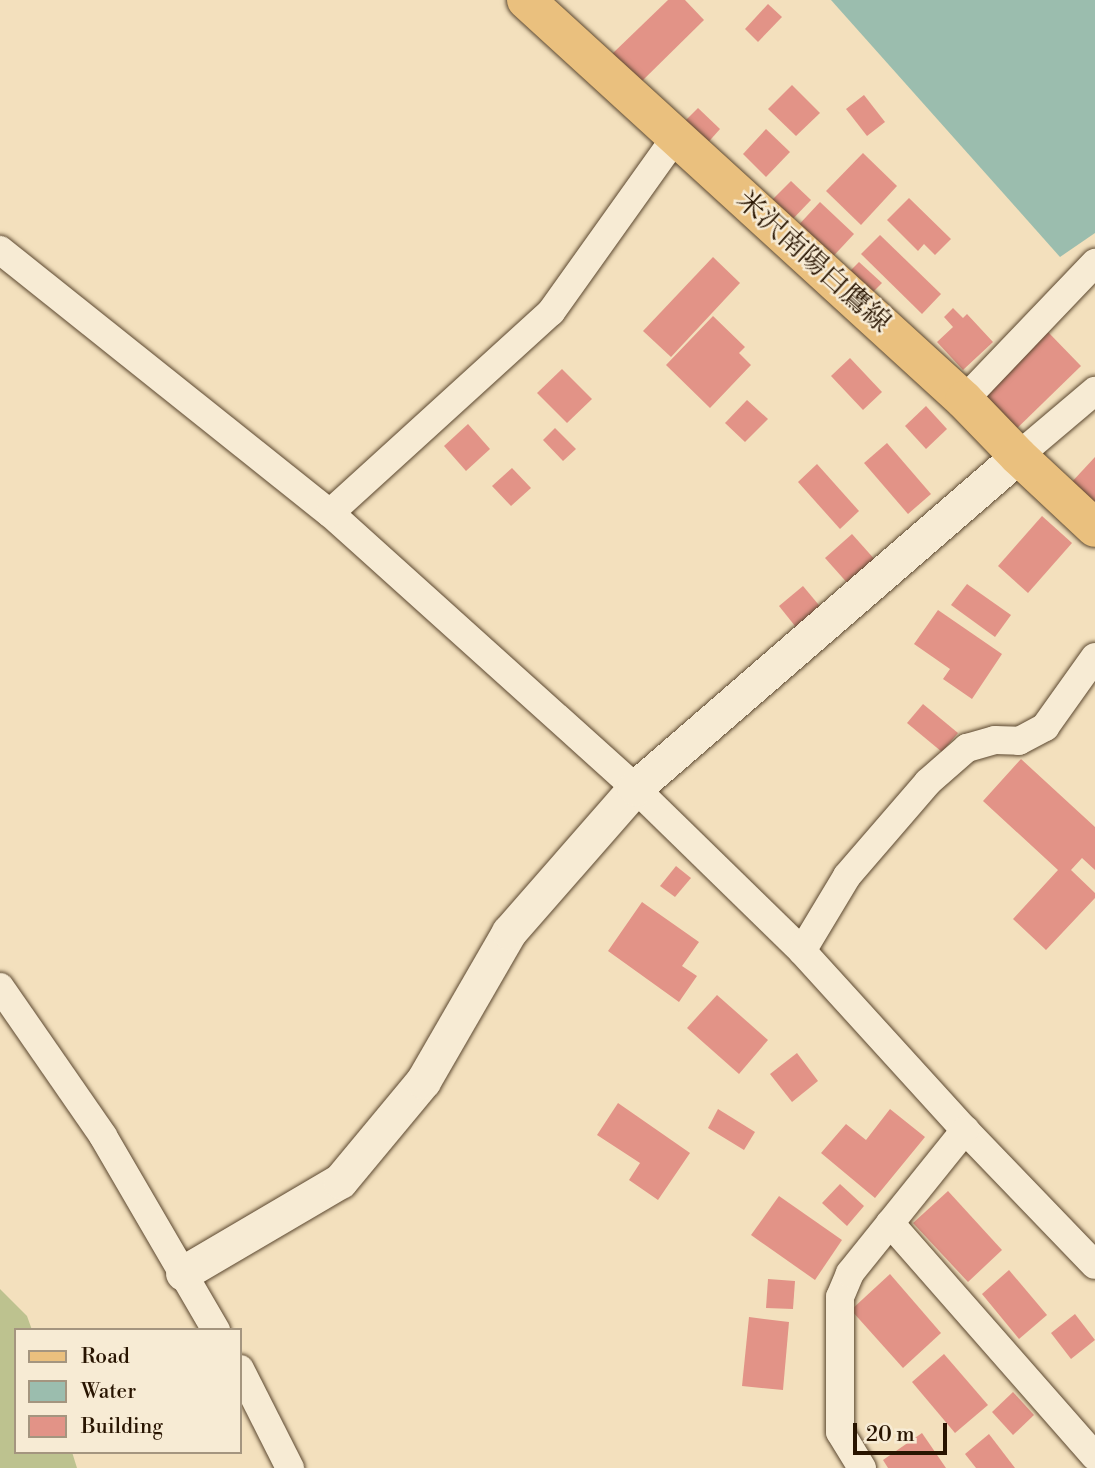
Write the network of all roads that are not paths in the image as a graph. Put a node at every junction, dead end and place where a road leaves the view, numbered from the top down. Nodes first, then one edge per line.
1 (545, 6) edge
2 (676, 137) junction
3 (0, 250) edge
4 (1095, 263) edge
5 (1095, 391) edge
6 (964, 400) junction
7 (1018, 456) junction
8 (330, 513) junction
9 (1095, 528) edge
10 (1095, 657) edge
11 (635, 788) junction
12 (802, 950) junction
13 (0, 987) edge
14 (965, 1130) junction
15 (890, 1223) junction
16 (1095, 1265) edge
17 (183, 1273) junction
18 (215, 1328) edge
19 (242, 1373) edge
20 (1095, 1456) edge
21 (290, 1468) edge
22 (862, 1468) edge

1 - 2 main road, 米沢南陽白鷹線
2 - 6 main road, 米沢南陽白鷹線
2 - 8 street
3 - 8 street
4 - 6 street
5 - 7 street
6 - 7 main road, 米沢南陽白鷹線
7 - 9 main road, 米沢南陽白鷹線
7 - 11 street
8 - 11 street
10 - 12 street
11 - 12 street
11 - 17 street
12 - 14 street
13 - 17 street
14 - 15 street
14 - 16 street
15 - 20 street
15 - 22 street
17 - 18 street
19 - 21 street

